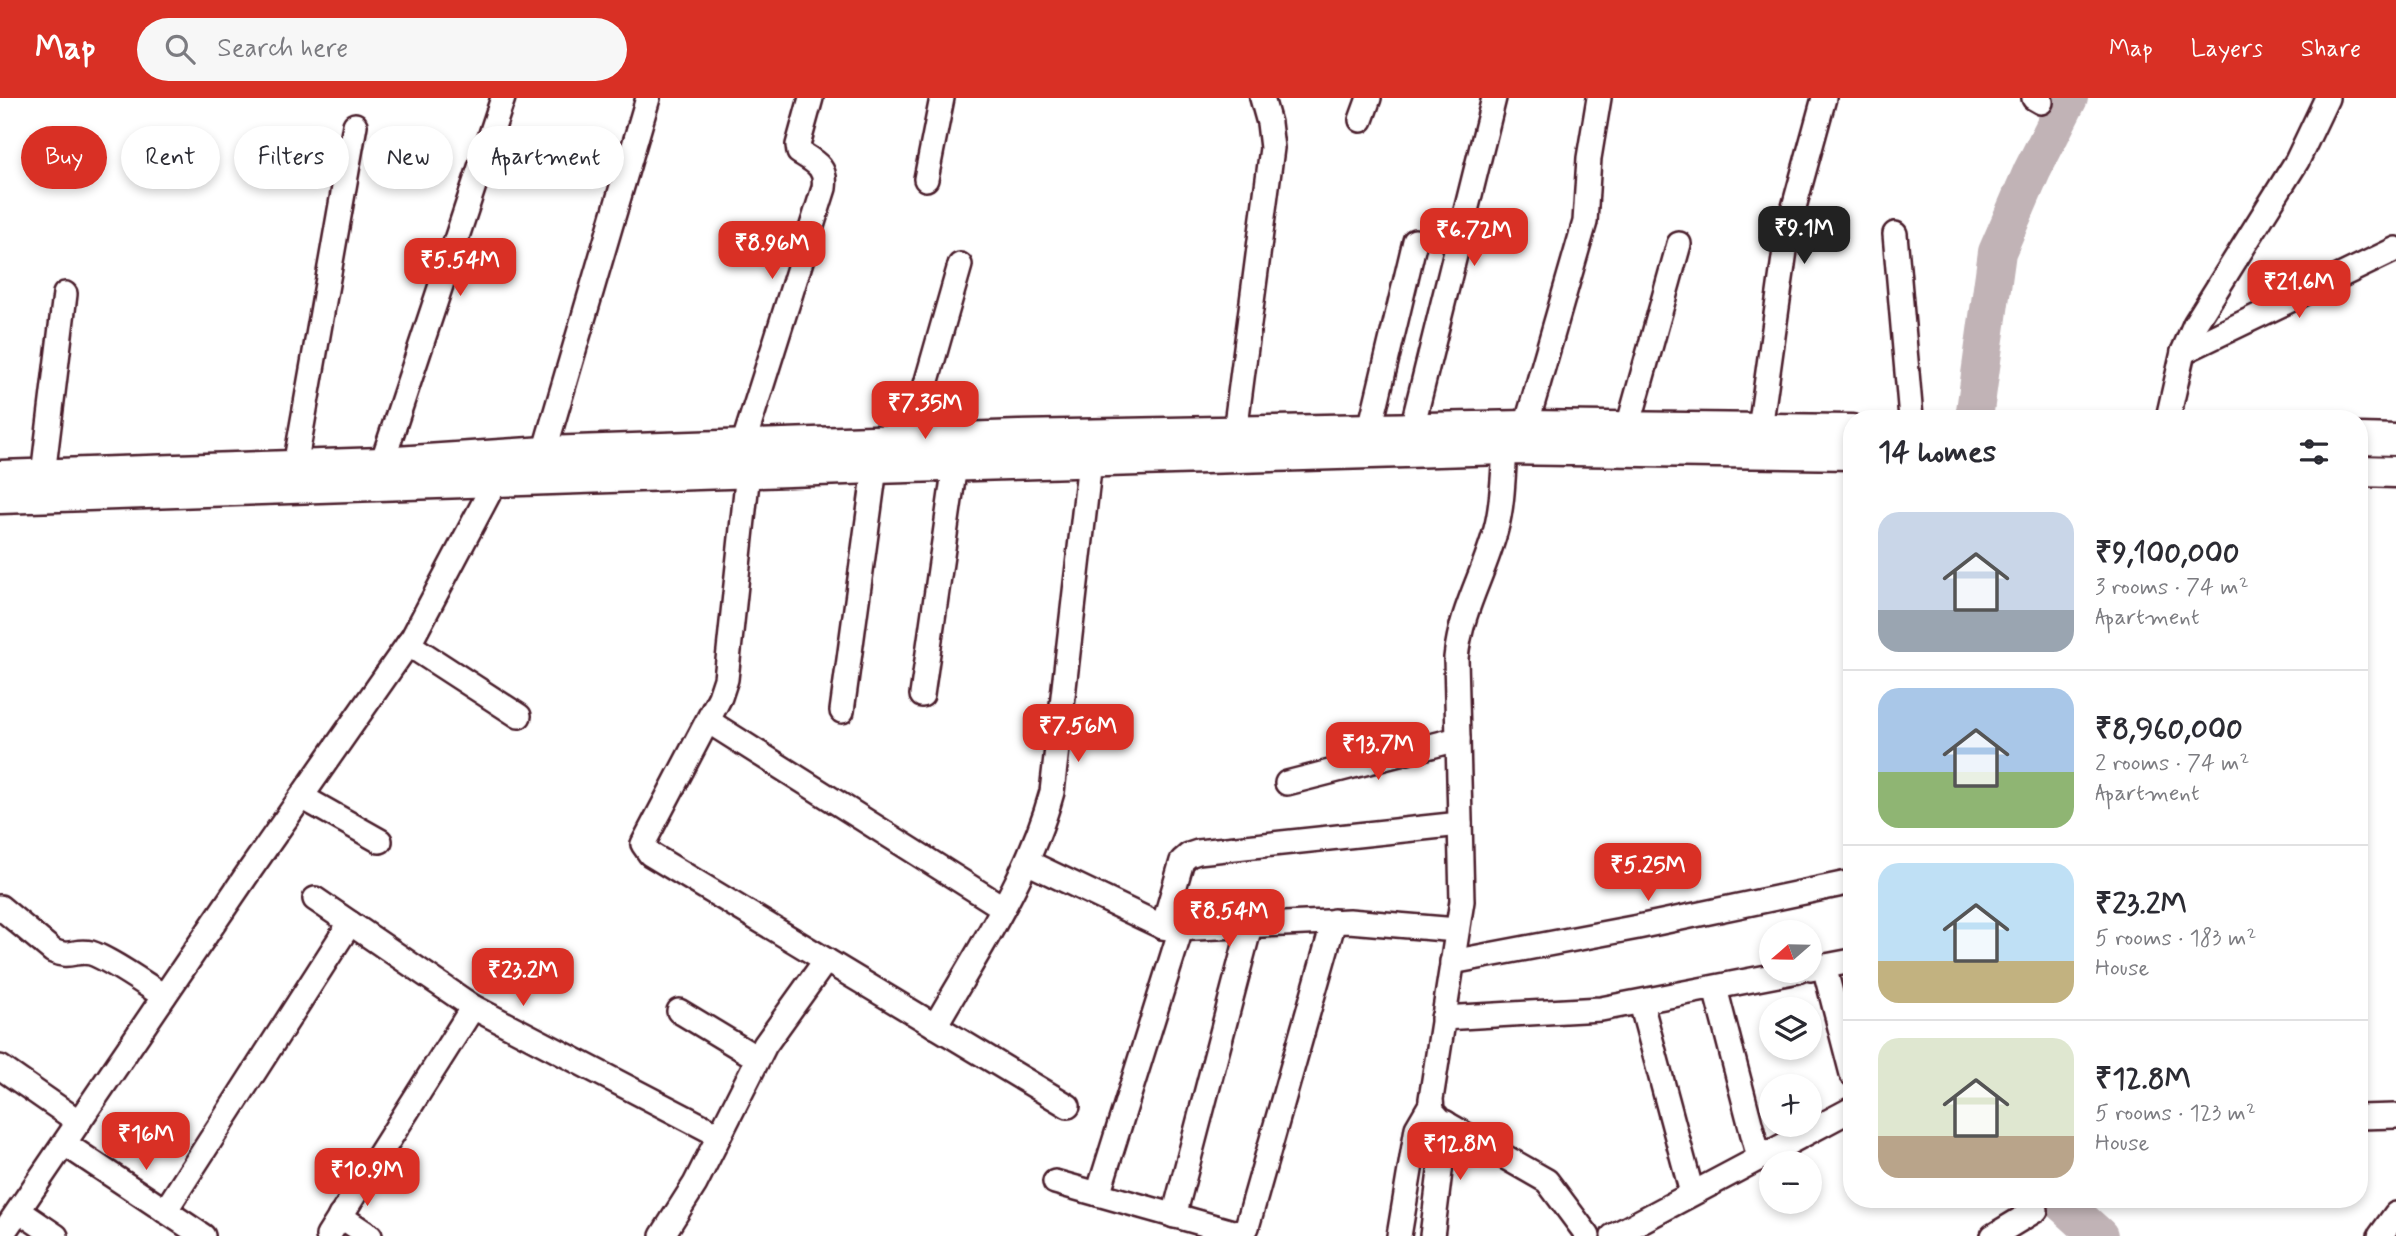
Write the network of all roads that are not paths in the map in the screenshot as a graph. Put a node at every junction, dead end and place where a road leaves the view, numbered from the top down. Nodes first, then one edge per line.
1 (503, 98) edge
2 (648, 98) edge
3 (811, 98) edge
4 (942, 98) edge
5 (1262, 98) edge
6 (1369, 98) edge
7 (1494, 98) edge
8 (1599, 98) edge
9 (1824, 98) edge
10 (2327, 98) edge
11 (1361, 120) dead end
12 (355, 125) dead end
13 (926, 179) dead end
14 (1895, 234) dead end
15 (1415, 241) dead end
16 (1679, 244) dead end
17 (2396, 249) edge
18 (960, 265) dead end
19 (65, 295) dead end
20 (2183, 352) junction
21 (1910, 410) edge
22 (2170, 410) edge
23 (1526, 426) junction
24 (1412, 428) junction
25 (1628, 428) junction
26 (1370, 429) junction
27 (1760, 429) junction
28 (1843, 430) edge
29 (1235, 432) junction
30 (2368, 439) edge
31 (910, 440) junction
32 (2396, 440) edge
33 (1505, 449) junction
34 (1843, 454) edge
35 (746, 459) junction
36 (1090, 461) junction
37 (540, 465) junction
38 (954, 465) junction
39 (295, 466) junction
40 (875, 468) junction
41 (2368, 471) edge
42 (2396, 472) edge
43 (379, 474) junction
44 (43, 475) junction
45 (0, 476) edge
46 (496, 480) junction
47 (0, 498) edge
48 (408, 644) junction
49 (922, 695) dead end
50 (842, 711) dead end
51 (519, 716) dead end
52 (708, 721) junction
53 (1458, 739) junction
54 (1287, 783) dead end
55 (302, 797) junction
56 (1460, 824) junction
57 (380, 841) dead end
58 (1027, 862) junction
59 (1843, 884) edge
60 (315, 899) dead end
61 (0, 907) edge
62 (1002, 907) junction
63 (1334, 922) junction
64 (350, 923) junction
65 (1250, 926) junction
66 (1172, 928) junction
67 (1457, 930) junction
68 (825, 960) junction
69 (1452, 962) junction
70 (1843, 963) edge
71 (1822, 966) edge
72 (1759, 979) edge
73 (1822, 982) edge
74 (1715, 988) junction
75 (164, 996) junction
76 (1641, 1003) junction
77 (473, 1007) junction
78 (679, 1011) dead end
79 (1443, 1018) junction
80 (935, 1026) junction
81 (1843, 1046) edge
82 (757, 1058) junction
83 (0, 1067) edge
84 (1431, 1104) junction
85 (1068, 1106) dead end
86 (1843, 1114) edge
87 (2368, 1116) edge
88 (2396, 1116) edge
89 (79, 1122) junction
90 (1446, 1123) junction
91 (719, 1135) junction
92 (65, 1144) junction
93 (1772, 1151) edge
94 (1759, 1158) joint
95 (1055, 1182) dead end
96 (1692, 1193) junction
97 (1098, 1194) junction
98 (2036, 1210) dead end
99 (165, 1211) junction
100 (19, 1212) junction
101 (2396, 1214) edge
102 (340, 1216) junction
103 (1174, 1216) junction
104 (2, 1232) edge
105 (56, 1236) edge
106 (203, 1236) edge
107 (328, 1236) edge
108 (370, 1236) edge
109 (662, 1236) edge
110 (1399, 1236) edge
111 (1432, 1236) edge
112 (1588, 1236) edge
113 (1613, 1236) edge
114 (1993, 1236) edge
115 (2380, 1236) edge

1 - 43 street
2 - 37 street
3 - 35 street
4 - 13 street
5 - 29 street
6 - 11 street
7 - 24 street
8 - 23 street
9 - 27 street
10 - 20 street
12 - 39 street
14 - 21 street
15 - 26 street
16 - 25 street
17 - 20 street
18 - 31 street
19 - 44 street
20 - 22 street
23 - 24 main road
23 - 25 main road
24 - 26 main road
25 - 27 main road
26 - 29 main road
27 - 28 main road
29 - 31 main road
30 - 32 main road
31 - 35 main road
33 - 34 main road
33 - 36 main road
33 - 53 street
35 - 37 main road
35 - 40 main road
35 - 52 street
36 - 38 main road
36 - 58 street
37 - 43 main road
37 - 46 main road
38 - 40 main road
38 - 49 street
39 - 43 main road
39 - 44 main road
40 - 50 street
41 - 42 main road
43 - 46 main road
43 - 47 main road
44 - 45 main road
46 - 48 street
48 - 51 street
48 - 55 street
52 - 62 street
52 - 68 street
53 - 54 street
53 - 56 street
55 - 57 street
55 - 75 street
56 - 66 street
56 - 67 street
58 - 62 street
58 - 66 street
59 - 69 street
60 - 64 street
61 - 75 street
62 - 80 street
63 - 65 street
63 - 67 street
63 - 103 street
64 - 77 street
64 - 99 street
65 - 66 street
65 - 103 street
66 - 97 street
67 - 69 street
68 - 80 street
68 - 82 street
69 - 79 street
70 - 71 street
72 - 74 street
73 - 81 street
74 - 76 street
74 - 94 street
75 - 89 street
76 - 79 street
76 - 96 street
77 - 91 street
77 - 102 street
78 - 82 street
79 - 84 street
80 - 85 street
82 - 91 street
83 - 89 street
84 - 90 street
84 - 110 street
86 - 93 street
87 - 88 street
89 - 92 street
90 - 111 street
90 - 112 street
91 - 109 street
92 - 99 street
92 - 100 street
94 - 96 street
95 - 97 street
96 - 113 street
97 - 103 street
98 - 114 street
99 - 106 street
100 - 104 street
100 - 105 street
101 - 115 street
102 - 107 street
102 - 108 street

